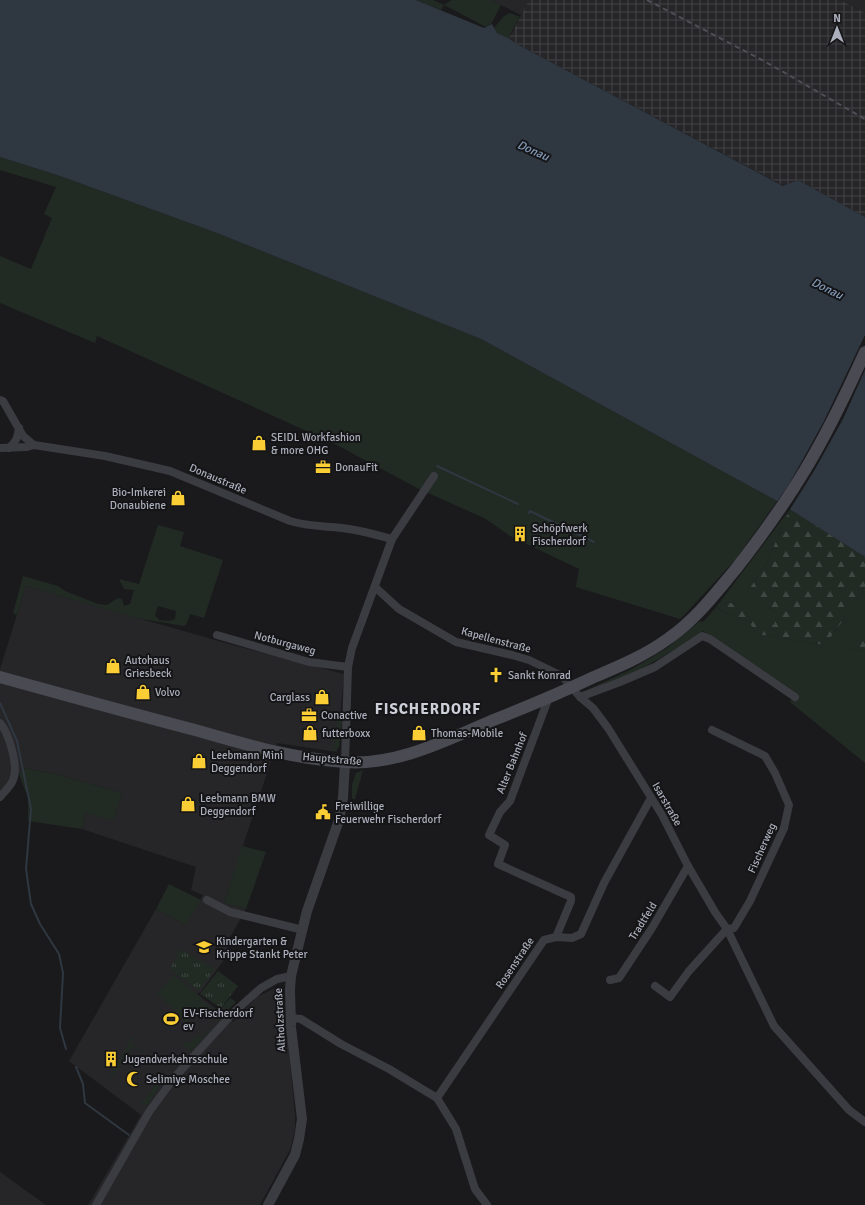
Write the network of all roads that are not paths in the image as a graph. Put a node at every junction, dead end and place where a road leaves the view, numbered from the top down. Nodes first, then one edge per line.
1 (865, 352) edge
2 (0, 400) edge
3 (19, 428) junction
4 (34, 445) junction
5 (0, 448) edge
6 (9, 448) junction
7 (434, 476) dead end
8 (392, 539) junction
9 (375, 586) junction
10 (217, 635) dead end
11 (348, 667) junction
12 (0, 677) edge
13 (576, 692) junction
14 (549, 697) junction
15 (795, 697) dead end
16 (0, 723) edge
17 (712, 730) dead end
18 (345, 762) junction
19 (0, 797) edge
20 (651, 798) junction
21 (688, 866) junction
22 (207, 900) dead end
23 (727, 929) junction
24 (302, 930) junction
25 (556, 937) junction
26 (291, 976) junction
27 (610, 980) dead end
28 (655, 986) dead end
29 (291, 1018) junction
30 (438, 1098) junction
31 (865, 1122) edge
32 (96, 1205) edge
33 (268, 1205) edge
34 (487, 1205) edge

1 - 13 main road, Hauptstraße
2 - 3 street
3 - 4 street
3 - 6 street
4 - 6 street, Donaustraße
4 - 8 street, Donaustraße
5 - 6 street, Donaustraße
7 - 8 street
8 - 9 street
9 - 11 street
9 - 13 street, Kapellenstraße
10 - 11 street, Notburgaweg
11 - 18 street
12 - 18 main road, Hauptstraße
13 - 14 main road, Hauptstraße
13 - 15 street
13 - 20 street, Isarstraße
14 - 18 main road, Hauptstraße
14 - 25 street, Alter Bahnhof
16 - 19 street
17 - 23 street, Fischerweg
18 - 24 street, Altholzstraße
20 - 21 street, Isarstraße
20 - 25 street, Rosenstraße
21 - 23 street, Isarstraße
21 - 27 street, Tradtfeld
22 - 24 street
23 - 28 street
23 - 31 street, Isarstraße
24 - 26 street, Altholzstraße
25 - 30 street, Rosenstraße
26 - 29 street, Altholzstraße
26 - 32 street
29 - 30 street
29 - 33 street, Altholzstraße
30 - 34 street

